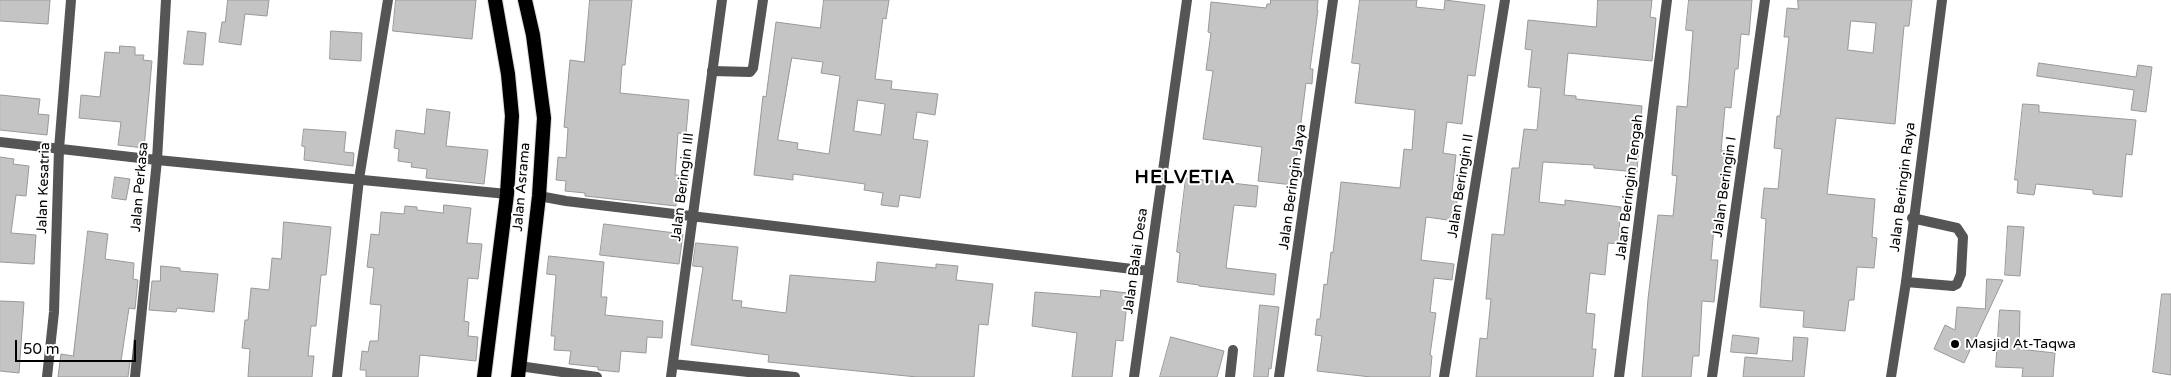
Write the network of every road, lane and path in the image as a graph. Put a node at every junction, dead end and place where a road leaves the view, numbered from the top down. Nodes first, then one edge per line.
1 (71, 0) edge
2 (166, 0) edge
3 (388, 0) edge
4 (495, 0) edge
5 (525, 0) edge
6 (722, 0) edge
7 (763, 0) edge
8 (1187, 0) edge
9 (1333, 0) edge
10 (1505, 0) edge
11 (1667, 0) edge
12 (1765, 0) edge
13 (1942, 0) edge
14 (712, 71) junction
15 (0, 142) edge
16 (59, 148) junction
17 (157, 160) junction
18 (359, 179) junction
19 (507, 194) junction
20 (539, 196) junction
21 (694, 216) junction
22 (1912, 218) junction
23 (1149, 271) junction
24 (1906, 282) junction
25 (1233, 350) dead end
26 (672, 364) junction
27 (519, 372) edge
28 (47, 377) edge
29 (134, 377) edge
30 (337, 377) edge
31 (484, 377) edge
32 (597, 377) edge
33 (671, 377) edge
34 (795, 377) edge
35 (1134, 377) edge
36 (1230, 377) edge
37 (1279, 377) edge
38 (1444, 377) edge
39 (1619, 377) edge
40 (1712, 377) edge
41 (1891, 377) edge

1 - 16 street, Jalan Kesatria
2 - 17 street, Jalan Perkasa
3 - 18 street
4 - 19 highway, Jalan Asrama
5 - 20 highway, Jalan Asrama
6 - 14 street, Jalan Beringin III
7 - 14 street
8 - 23 street, Jalan Balai Desa
9 - 37 street, Jalan Beringin Jaya
10 - 38 street, Jalan Beringin II
11 - 39 street, Jalan Beringin Tengah
12 - 40 street, Jalan Beringin I
13 - 22 street, Jalan Beringin Raya
14 - 21 street, Jalan Beringin III
15 - 16 street
16 - 17 street
16 - 28 street, Jalan Kesatria
17 - 18 street
17 - 29 street, Jalan Perkasa
18 - 19 street
18 - 30 street
19 - 31 highway, Jalan Asrama
20 - 21 street
20 - 27 highway, Jalan Asrama
21 - 23 street
21 - 26 street, Jalan Beringin III
22 - 24 street, Jalan Beringin Raya
22 - 24 street
23 - 35 street, Jalan Balai Desa
24 - 41 street, Jalan Beringin Raya
25 - 36 street
26 - 33 street, Jalan Beringin III
26 - 34 street
27 - 32 street

